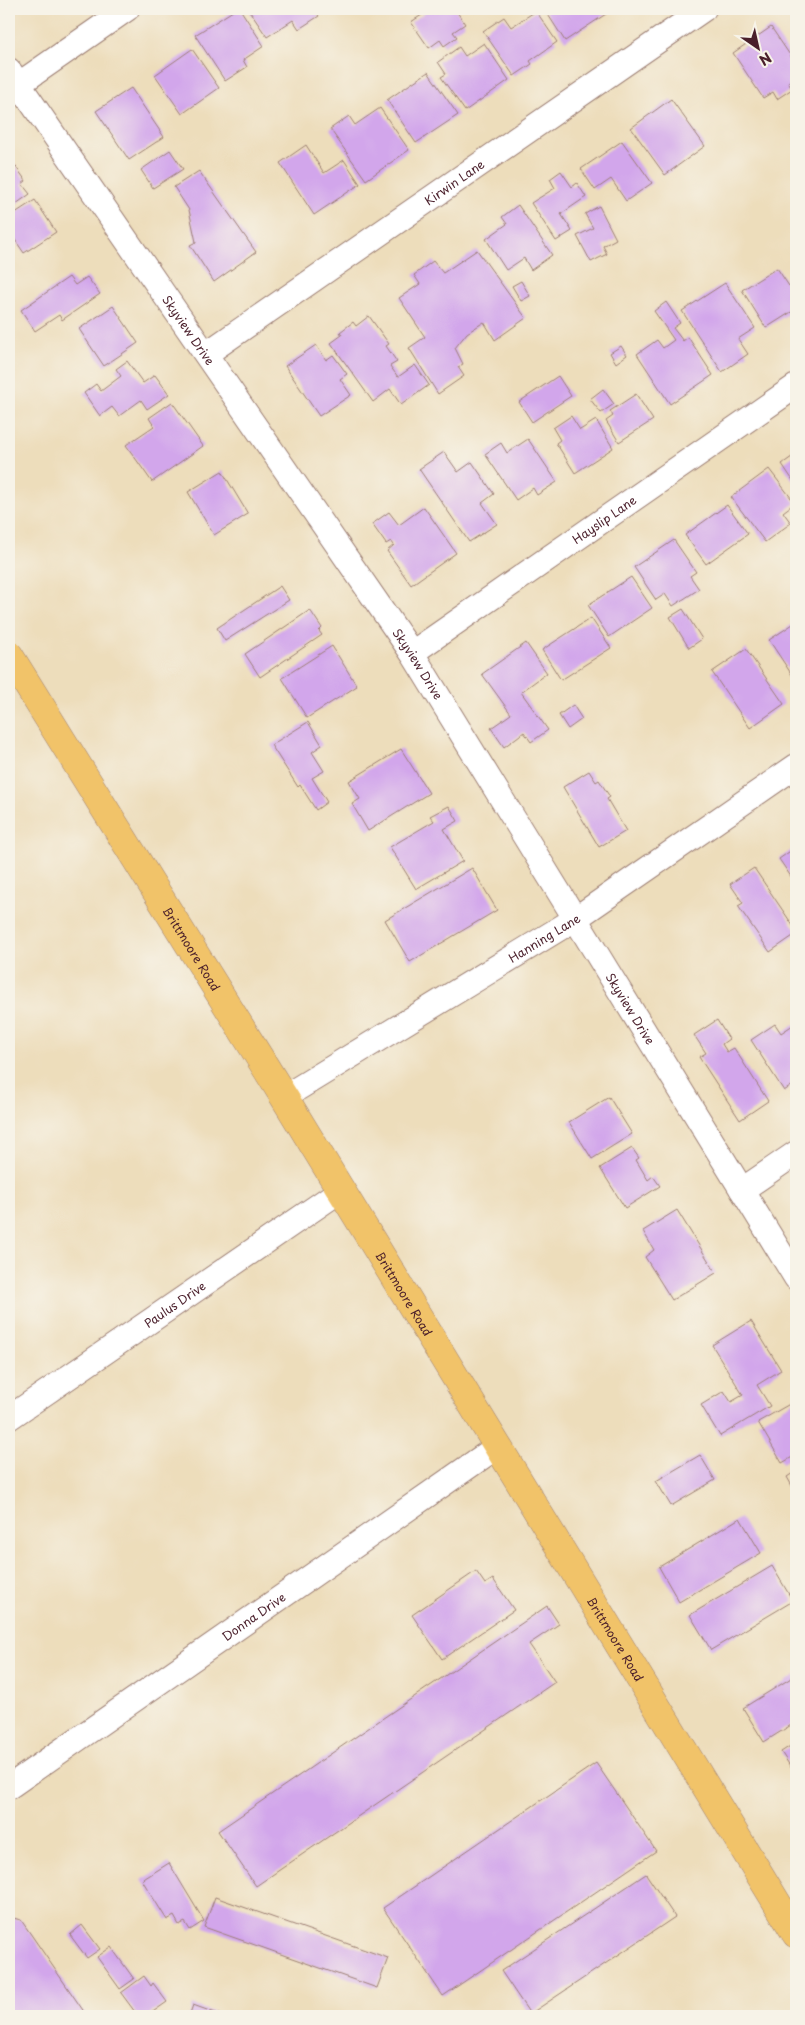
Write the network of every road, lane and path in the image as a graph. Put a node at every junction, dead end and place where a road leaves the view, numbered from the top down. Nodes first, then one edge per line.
1 (127, 9) edge
2 (704, 9) edge
3 (12, 81) edge
4 (206, 354) junction
5 (796, 386) edge
6 (412, 653) junction
7 (9, 655) edge
8 (796, 766) edge
9 (575, 919) junction
10 (284, 1097) junction
11 (796, 1153) edge
12 (341, 1190) junction
13 (742, 1190) junction
14 (796, 1278) edge
15 (9, 1418) edge
16 (498, 1446) junction
17 (9, 1788) edge
18 (796, 1934) edge

1 - 3 street
2 - 4 street, Kirwin Lane
3 - 4 street, Skyview Drive
4 - 6 street, Skyview Drive
5 - 6 street, Hayslip Lane
6 - 9 street, Skyview Drive
7 - 10 main road, Brittmoore Road
8 - 9 street, Hanning Lane
9 - 10 street, Hanning Lane
9 - 13 street, Skyview Drive
10 - 12 main road, Brittmoore Road
11 - 13 street
12 - 15 street, Paulus Drive
12 - 16 main road, Brittmoore Road
13 - 14 street, Skyview Drive
16 - 17 street, Donna Drive
16 - 18 main road, Brittmoore Road

